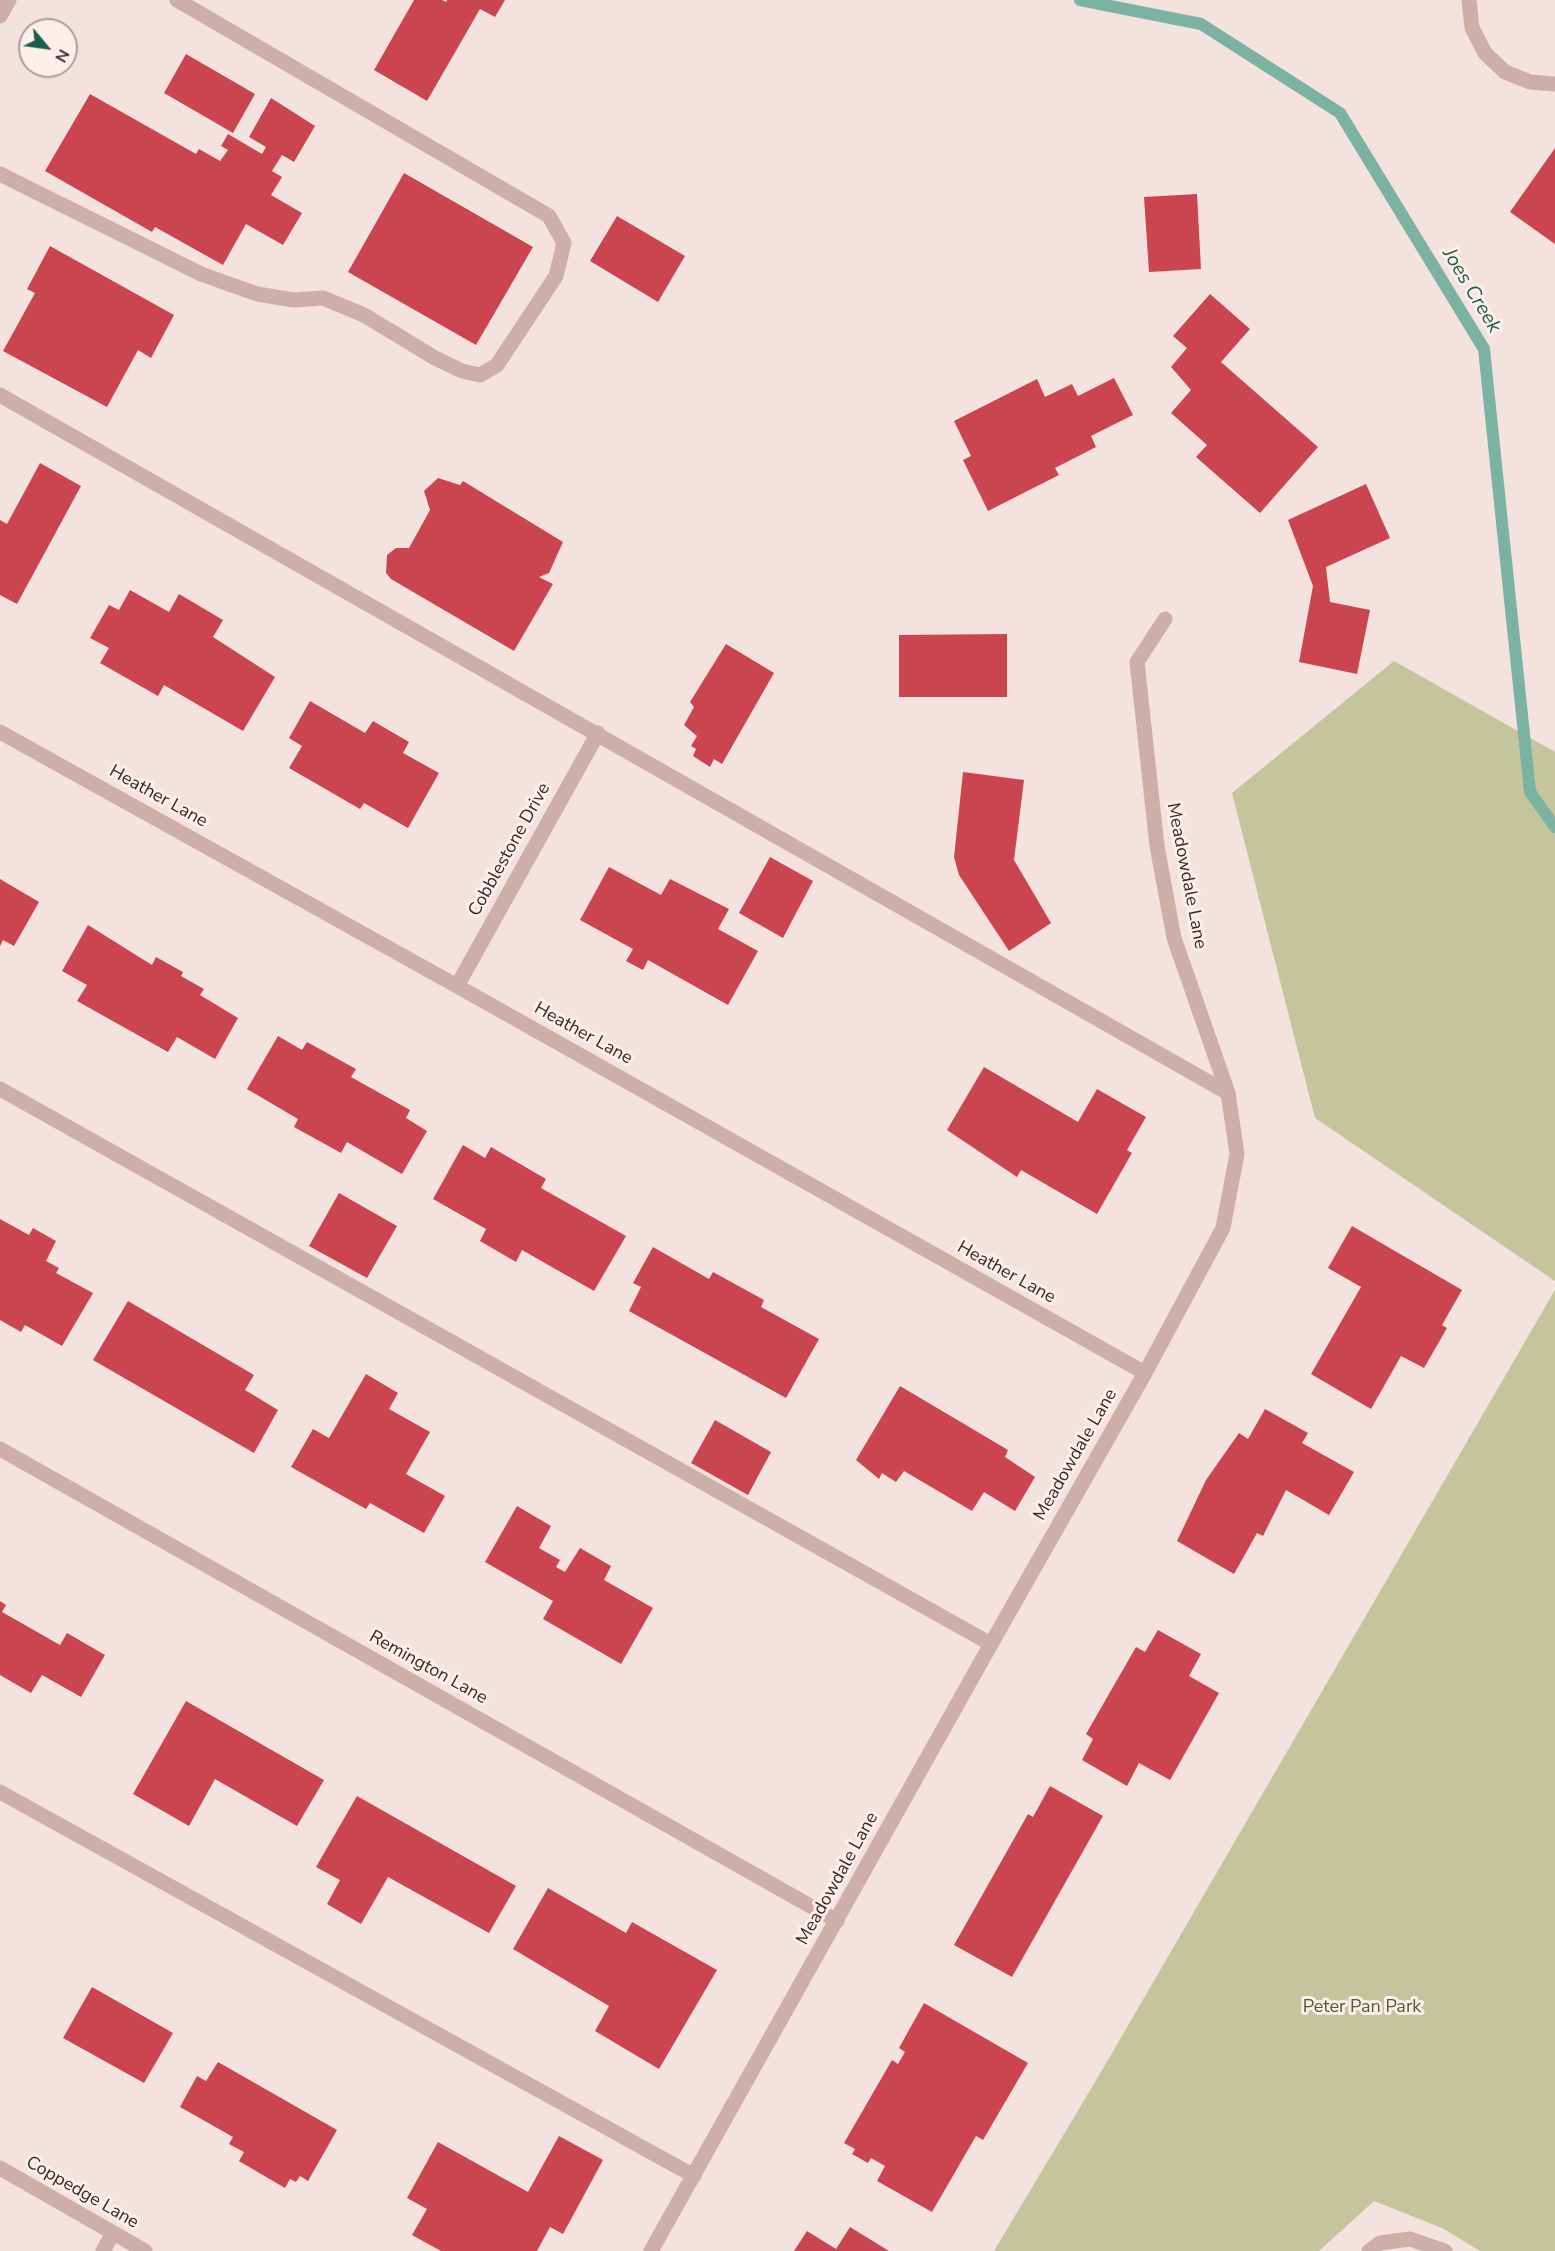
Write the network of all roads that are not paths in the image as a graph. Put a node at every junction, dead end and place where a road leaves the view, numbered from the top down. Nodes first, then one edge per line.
1 (9, 0) edge
2 (177, 0) edge
3 (1469, 0) edge
4 (0, 16) edge
5 (1555, 84) edge
6 (0, 174) edge
7 (0, 395) edge
8 (1165, 619) dead end
9 (0, 732) edge
10 (598, 733) junction
11 (457, 986) junction
12 (0, 1089) edge
13 (1228, 1093) junction
14 (1145, 1373) junction
15 (0, 1449) edge
16 (991, 1644) junction
17 (0, 1792) edge
18 (837, 1921) junction
19 (0, 2168) edge
20 (694, 2176) junction
21 (113, 2233) junction
22 (103, 2251) edge
23 (145, 2251) edge
24 (651, 2251) edge
25 (1369, 2251) edge
26 (1445, 2251) edge

1 - 4 street
2 - 6 street
3 - 5 street
7 - 10 street
8 - 13 street, Meadowdale Lane
9 - 11 street, Heather Lane
10 - 11 street, Cobblestone Drive
10 - 13 street
11 - 14 street, Heather Lane
12 - 16 street
13 - 14 street, Meadowdale Lane
14 - 16 street, Meadowdale Lane
15 - 18 street, Remington Lane
16 - 18 street, Meadowdale Lane
17 - 20 street
18 - 20 street, Meadowdale Lane
19 - 21 street, Coppedge Lane
20 - 24 street, Meadowdale Lane
21 - 22 street
21 - 23 street, Coppedge Lane
25 - 26 street

